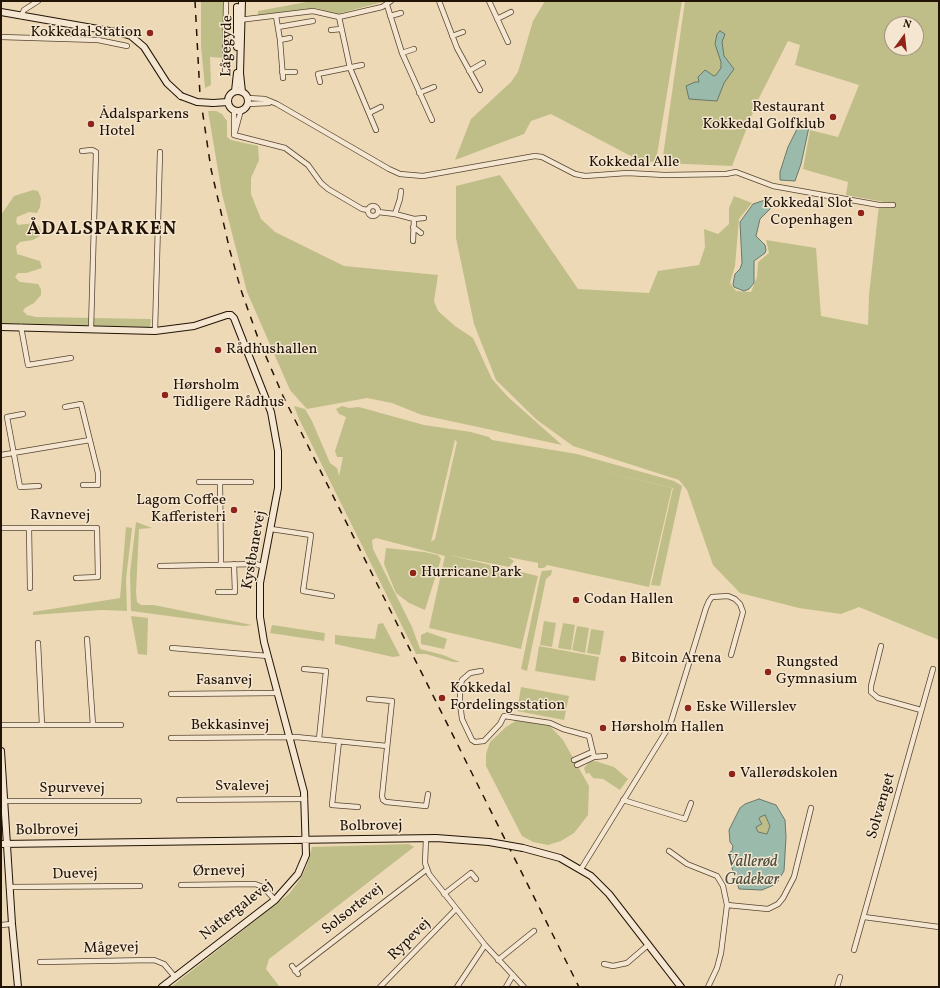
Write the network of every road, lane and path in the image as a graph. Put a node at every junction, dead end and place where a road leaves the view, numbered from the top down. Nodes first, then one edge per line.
1 (38, 1) edge
2 (226, 1) edge
3 (238, 1) edge
4 (242, 1) edge
5 (439, 1) edge
6 (489, 1) edge
7 (389, 3) edge
8 (1, 12) edge
9 (511, 12) dead end
10 (401, 13) dead end
11 (21, 16) junction
12 (276, 16) junction
13 (390, 16) junction
14 (339, 17) junction
15 (497, 19) junction
16 (239, 20) junction
17 (313, 21) dead end
18 (278, 27) junction
19 (341, 28) junction
20 (331, 30) dead end
21 (463, 32) dead end
22 (452, 36) junction
23 (1, 37) edge
24 (290, 38) dead end
25 (280, 40) junction
26 (508, 42) dead end
27 (127, 46) dead end
28 (414, 49) dead end
29 (402, 53) junction
30 (483, 63) dead end
31 (362, 65) dead end
32 (350, 68) junction
33 (469, 71) junction
34 (226, 72) dead end
35 (282, 72) junction
36 (295, 72) dead end
37 (283, 78) dead end
38 (320, 82) dead end
39 (434, 87) dead end
40 (480, 90) dead end
41 (239, 91) junction
42 (419, 93) junction
43 (248, 101) junction
44 (228, 102) junction
45 (382, 107) dead end
46 (234, 110) junction
47 (241, 110) junction
48 (369, 114) junction
49 (432, 120) dead end
50 (376, 130) dead end
51 (235, 133) junction
52 (82, 151) dead end
53 (160, 152) dead end
54 (401, 191) dead end
55 (893, 205) dead end
56 (395, 214) junction
57 (424, 218) dead end
58 (414, 219) junction
59 (414, 227) junction
60 (421, 233) dead end
61 (413, 241) dead end
62 (1, 327) edge
63 (22, 327) junction
64 (91, 329) junction
65 (155, 331) junction
66 (71, 358) dead end
67 (65, 407) dead end
68 (23, 414) dead end
69 (90, 440) junction
70 (13, 453) junction
71 (1, 455) edge
72 (199, 482) dead end
73 (220, 482) junction
74 (251, 482) dead end
75 (39, 486) dead end
76 (83, 486) dead end
77 (1, 528) edge
78 (29, 528) junction
79 (270, 529) junction
80 (221, 564) junction
81 (234, 564) junction
82 (160, 566) dead end
83 (262, 566) junction
84 (76, 578) dead end
85 (30, 588) dead end
86 (218, 592) dead end
87 (332, 596) dead end
88 (87, 639) dead end
89 (38, 643) dead end
90 (882, 646) dead end
91 (172, 648) dead end
92 (732, 655) dead end
93 (268, 656) junction
94 (933, 668) dead end
95 (304, 669) dead end
96 (481, 672) dead end
97 (278, 693) junction
98 (171, 694) dead end
99 (370, 699) dead end
100 (921, 710) junction
101 (1, 725) edge
102 (42, 725) junction
103 (93, 725) junction
104 (121, 725) dead end
105 (289, 737) junction
106 (171, 738) dead end
107 (319, 739) junction
108 (339, 741) junction
109 (387, 746) junction
110 (1, 751) edge
111 (593, 754) junction
112 (605, 756) dead end
113 (574, 760) dead end
114 (576, 765) dead end
115 (428, 794) dead end
116 (305, 799) junction
117 (179, 800) dead end
118 (623, 800) junction
119 (4, 801) junction
120 (139, 801) dead end
121 (691, 803) dead end
122 (358, 807) dead end
123 (811, 808) dead end
124 (426, 838) junction
125 (306, 841) junction
126 (4, 844) edge
127 (669, 851) dead end
128 (581, 869) junction
129 (426, 870) junction
130 (476, 879) dead end
131 (181, 885) dead end
132 (140, 886) dead end
133 (10, 887) junction
134 (444, 894) junction
135 (275, 900) junction
136 (727, 905) junction
137 (456, 909) junction
138 (864, 917) junction
139 (12, 924) junction
140 (1, 925) edge
141 (939, 926) edge
142 (534, 931) dead end
143 (485, 945) junction
144 (648, 945) junction
145 (854, 950) dead end
146 (498, 960) junction
147 (40, 962) dead end
148 (604, 964) dead end
149 (292, 966) dead end
150 (512, 975) junction
151 (175, 977) junction
152 (840, 977) dead end
153 (18, 987) edge
154 (162, 987) edge
155 (380, 987) edge
156 (457, 987) edge
157 (506, 987) edge
158 (524, 987) edge
159 (681, 987) edge
160 (708, 987) edge
161 (836, 987) edge

1 - 11 street
2 - 34 street, Lågegyde
3 - 16 street, Lågegyde
4 - 16 street, Lågegyde
5 - 22 street
6 - 15 street
7 - 13 street
7 - 14 street
8 - 11 street
9 - 15 street
10 - 13 street
11 - 44 street, bridge
12 - 14 street
12 - 16 street
12 - 18 street
13 - 29 street
14 - 19 street
15 - 26 street
16 - 41 street, Lågegyde
17 - 18 street
18 - 25 street
19 - 20 street
19 - 32 street
21 - 22 street
22 - 33 street
23 - 27 street
24 - 25 street
25 - 35 street
28 - 29 street
29 - 42 street
30 - 33 street
31 - 32 street
32 - 38 street
32 - 48 street
33 - 40 street
35 - 36 street
35 - 37 street
39 - 42 street
41 - 43 street
41 - 44 street
42 - 49 street
43 - 47 street
43 - 55 street, Kokkedal Alle
44 - 46 street
45 - 48 street
46 - 47 street
46 - 51 street
47 - 51 street
48 - 50 street
51 - 56 street
52 - 64 street
53 - 65 street
54 - 56 street
56 - 58 street
57 - 58 street
58 - 59 street
59 - 60 street
59 - 61 street
62 - 63 street
63 - 64 street
63 - 66 street
64 - 65 street
65 - 79 street, Kystbanevej
67 - 69 street
68 - 70 street
69 - 70 street
69 - 76 street
70 - 71 street
70 - 75 street
72 - 73 street
73 - 74 street
73 - 80 street
77 - 78 street, Ravnevej
78 - 84 street, Ravnevej
78 - 85 street
79 - 83 street, Kystbanevej
79 - 87 street
80 - 81 street
80 - 82 street
81 - 83 street
81 - 86 street
83 - 93 street, Kystbanevej
88 - 103 street
89 - 102 street
90 - 100 street
91 - 93 street
92 - 118 street
93 - 97 street, Kystbanevej
94 - 100 street, Solvænget
95 - 107 street
96 - 111 street
97 - 98 street, Fasanvej
97 - 105 street, Kystbanevej
99 - 109 street
100 - 138 street, Solvænget
101 - 102 street
102 - 103 street
103 - 104 street
105 - 106 street, Bekkasinvej
105 - 107 street, Bekkasinvej
105 - 116 street, Kystbanevej
107 - 108 street, Bekkasinvej
108 - 109 street, Bekkasinvej
108 - 122 street
109 - 115 street
110 - 119 street
111 - 112 street
111 - 113 street
111 - 114 street
116 - 117 street, Svalevej
116 - 125 street, Kystbanevej
118 - 121 street
118 - 128 street
119 - 120 street, Spurvevej
119 - 126 street
123 - 136 street
124 - 125 street, Bolbrovej
124 - 128 street, Bolbrovej, bridge
124 - 129 street
125 - 126 street, Bolbrovej
125 - 135 street, Nattergalevej
126 - 133 street
127 - 136 street
128 - 144 street, Bolbrovej
129 - 134 street
129 - 149 street, Solsortevej
130 - 134 street
131 - 135 street, Ørnevej
132 - 133 street, Duevej
133 - 139 street
134 - 137 street
135 - 151 street, Nattergalevej
136 - 160 street
137 - 143 street
137 - 155 street, Rypevej
138 - 141 street
138 - 145 street, Solvænget
139 - 140 street
139 - 153 street
142 - 146 street
143 - 146 street
143 - 156 street
144 - 148 street
144 - 159 street, Bolbrovej
146 - 150 street
147 - 151 street, Mågevej
150 - 157 street
150 - 158 street
151 - 154 street, Nattergalevej
152 - 161 street

